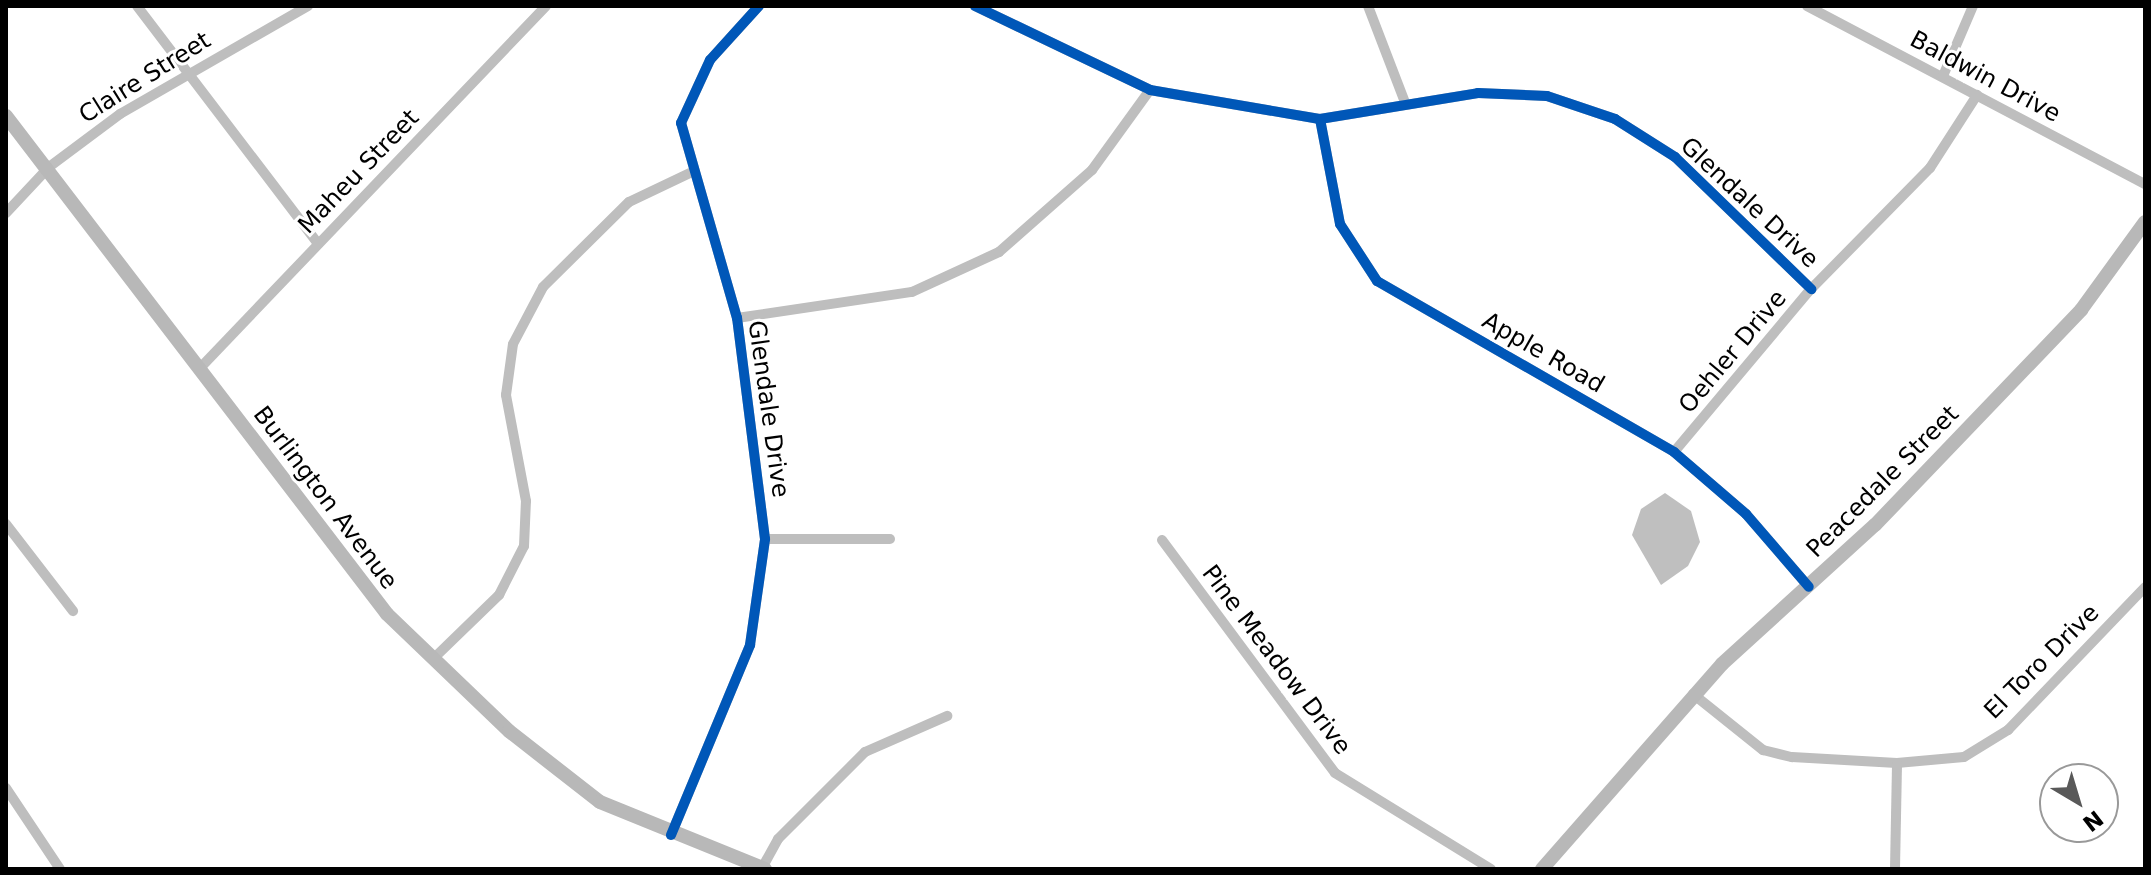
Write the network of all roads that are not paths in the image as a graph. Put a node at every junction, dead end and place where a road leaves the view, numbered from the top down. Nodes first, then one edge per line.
1 (137, 6) edge
2 (308, 6) edge
3 (546, 6) edge
4 (759, 6) edge
5 (975, 6) edge
6 (1368, 6) edge
7 (1807, 6) edge
8 (1973, 6) edge
9 (186, 73) junction
10 (1943, 76) junction
11 (1150, 90) junction
12 (1977, 95) junction
13 (1404, 100) junction
14 (6, 116) edge
15 (1320, 119) junction
16 (49, 167) junction
17 (690, 173) junction
18 (2145, 184) edge
19 (6, 213) edge
20 (2145, 222) edge
21 (318, 244) junction
22 (1811, 289) junction
23 (737, 318) junction
24 (202, 366) junction
25 (1674, 452) junction
26 (6, 524) edge
27 (15, 536) junction
28 (765, 539) junction
29 (890, 539) dead end
30 (1162, 540) dead end
31 (6, 545) edge
32 (1809, 587) junction
33 (2145, 587) edge
34 (73, 611) dead end
35 (434, 658) junction
36 (1693, 694) junction
37 (947, 716) dead end
38 (1897, 763) junction
39 (6, 788) edge
40 (671, 835) junction
41 (764, 868) edge
42 (60, 869) edge
43 (1491, 869) edge
44 (1542, 869) edge
45 (1895, 869) edge

1 - 9 street
2 - 9 street, Claire Street
3 - 21 street, Maheu Street
4 - 17 street, Glendale Drive
5 - 11 street, Glendale Drive
6 - 13 street
7 - 10 street, Baldwin Drive
8 - 10 street
9 - 16 street, Claire Street
9 - 21 street
10 - 12 street, Baldwin Drive
11 - 15 street, Glendale Drive
11 - 23 street
12 - 18 street, Baldwin Drive
12 - 22 street, Oehler Drive
13 - 15 street, Glendale Drive
13 - 22 street, Glendale Drive
14 - 16 main road, Burlington Avenue
15 - 25 street, Apple Road
16 - 19 street, Claire Street
16 - 24 main road, Burlington Avenue
17 - 23 street, Glendale Drive
17 - 35 street
20 - 32 main road, Peacedale Street
21 - 24 street, Maheu Street
22 - 25 street, Oehler Drive
23 - 28 street, Glendale Drive
24 - 35 main road, Burlington Avenue
25 - 32 street, Apple Road
26 - 27 street
27 - 31 street
27 - 34 street
28 - 29 street
28 - 40 street, Glendale Drive
30 - 43 street, Pine Meadow Drive
32 - 36 main road, Peacedale Street
33 - 38 street, El Toro Drive
35 - 40 main road, Burlington Avenue
36 - 38 street, El Toro Drive
36 - 44 main road, Peacedale Street
37 - 41 street
38 - 45 street
39 - 42 street
40 - 41 main road, Burlington Avenue

